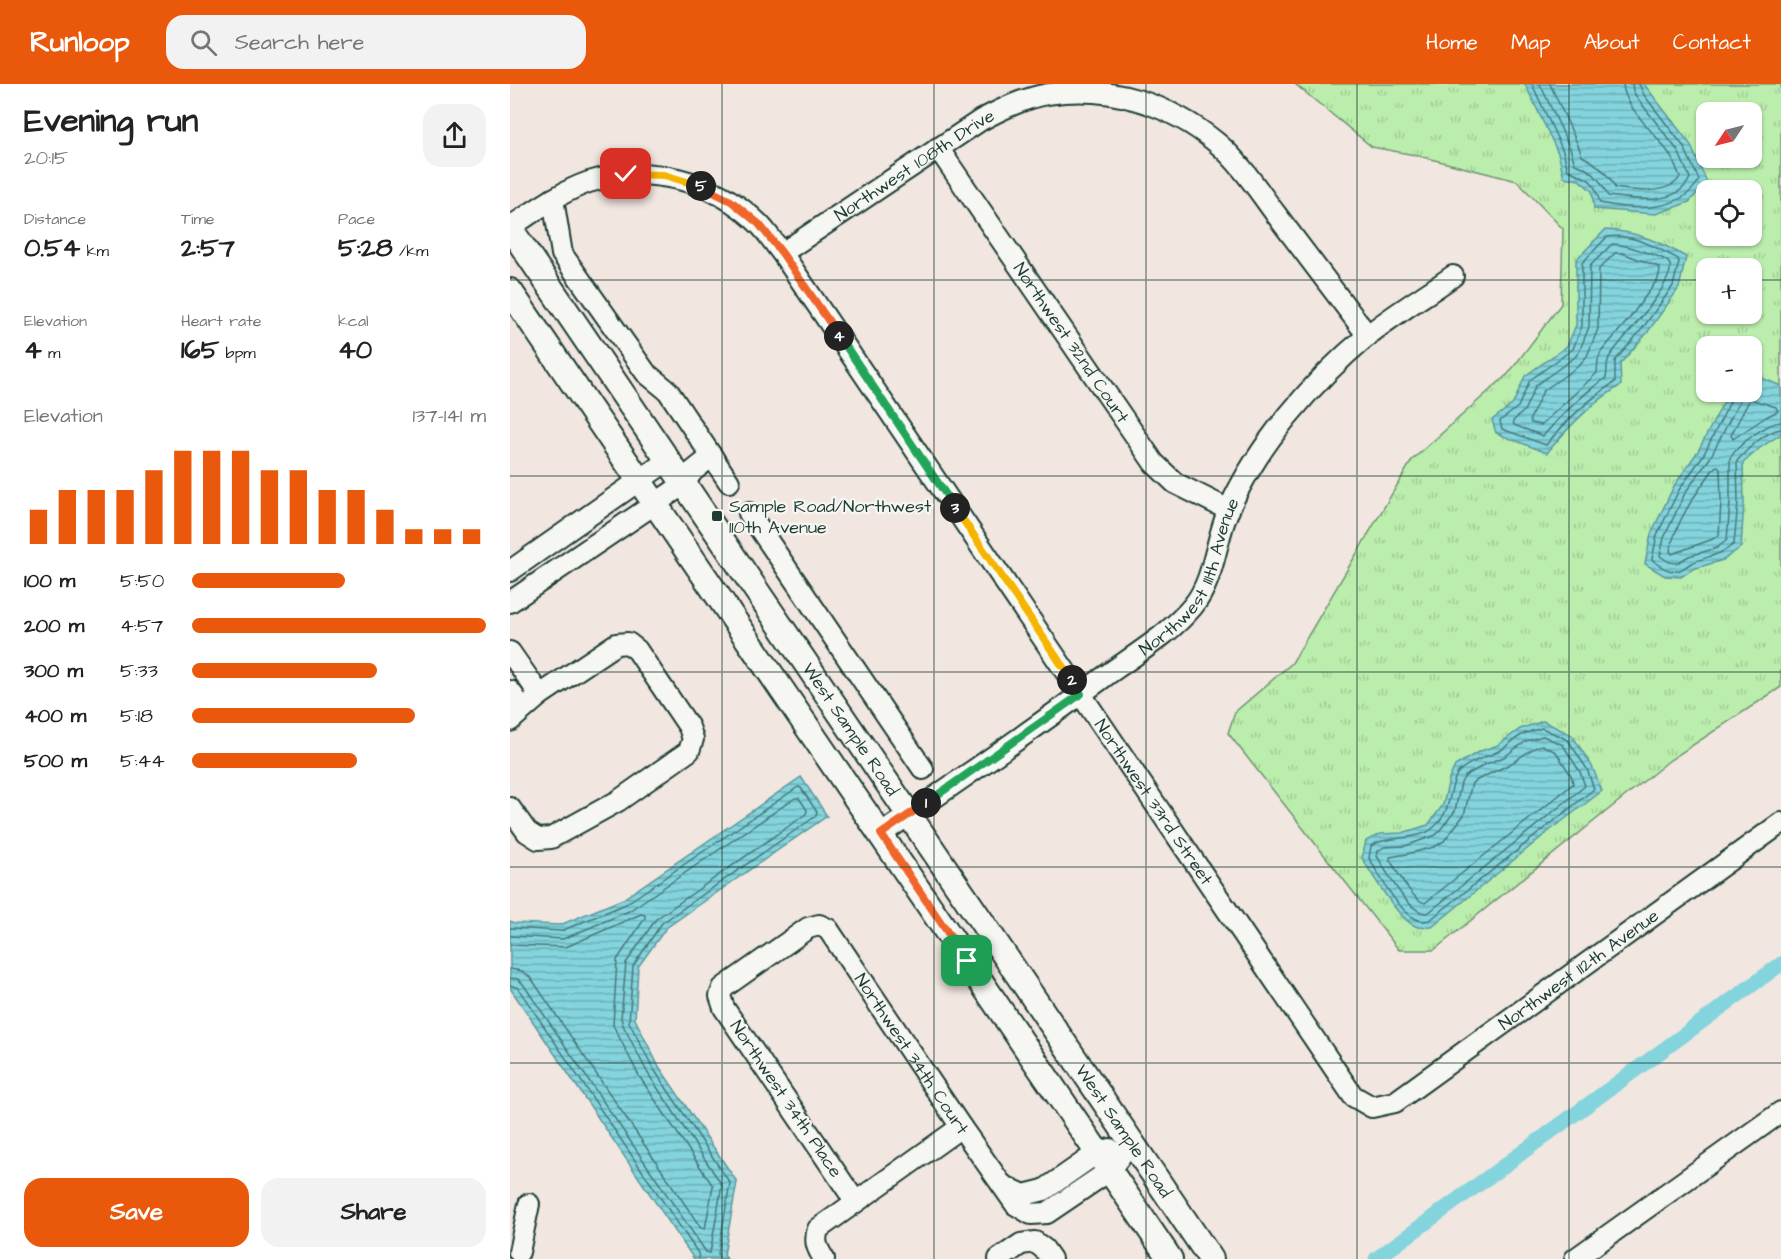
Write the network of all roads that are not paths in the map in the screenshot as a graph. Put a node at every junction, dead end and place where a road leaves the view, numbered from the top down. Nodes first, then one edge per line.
1 (938, 148) junction
2 (553, 200) junction
3 (510, 228) edge
4 (782, 253) junction
5 (1453, 276) dead end
6 (510, 291) edge
7 (1368, 336) junction
8 (712, 456) junction
9 (668, 460) junction
10 (639, 481) junction
11 (729, 482) dead end
12 (684, 484) junction
13 (656, 504) junction
14 (1229, 510) junction
15 (749, 513) dead end
16 (510, 571) edge
17 (510, 602) edge
18 (510, 652) edge
19 (510, 691) edge
20 (1081, 694) junction
21 (540, 695) junction
22 (516, 715) edge
23 (923, 769) dead end
24 (510, 808) edge
25 (909, 814) junction
26 (1781, 823) edge
27 (881, 834) junction
28 (720, 996) joint
29 (1372, 1107) joint
30 (1781, 1112) edge
31 (961, 1127) junction
32 (1131, 1142) junction
33 (1103, 1162) junction
34 (855, 1201) junction
35 (529, 1204) dead end
36 (522, 1254) edge
37 (824, 1259) edge
38 (999, 1259) edge
39 (1051, 1259) edge
40 (1170, 1259) edge
41 (1211, 1259) edge
42 (1575, 1259) edge

1 - 4 street, Northwest 108th Drive
1 - 7 street, Northwest 108th Drive
1 - 14 street, Northwest 32nd Court
2 - 3 street
2 - 4 street
2 - 8 street
3 - 9 main road, West Sample Road
4 - 20 street, Northwest 33rd Street
5 - 7 street, Northwest 111th Avenue
6 - 10 main road, West Sample Road
7 - 14 street, Northwest 111th Avenue
8 - 11 street
8 - 12 street
9 - 10 street
9 - 12 main road, West Sample Road
10 - 13 main road, West Sample Road
10 - 16 street
12 - 13 street
12 - 25 main road, West Sample Road
13 - 17 street
13 - 27 main road, West Sample Road
14 - 20 street, Northwest 111th Avenue
15 - 23 street
18 - 21 street
19 - 22 street
20 - 25 street, Northwest 111th Avenue
20 - 29 street, Northwest 33rd Street
21 - 22 street
21 - 24 street
25 - 27 street, Northwest 111th Avenue
25 - 32 main road, West Sample Road
26 - 29 street, Northwest 112th Avenue
27 - 33 main road, West Sample Road
28 - 31 street, Northwest 34th Court
28 - 34 street, Northwest 34th Place
30 - 42 street
31 - 33 street, Northwest 34th Court
31 - 34 street
32 - 33 street, Northwest 34th Court
32 - 41 main road, West Sample Road
33 - 40 main road, West Sample Road
34 - 37 street
35 - 36 street
38 - 39 street

